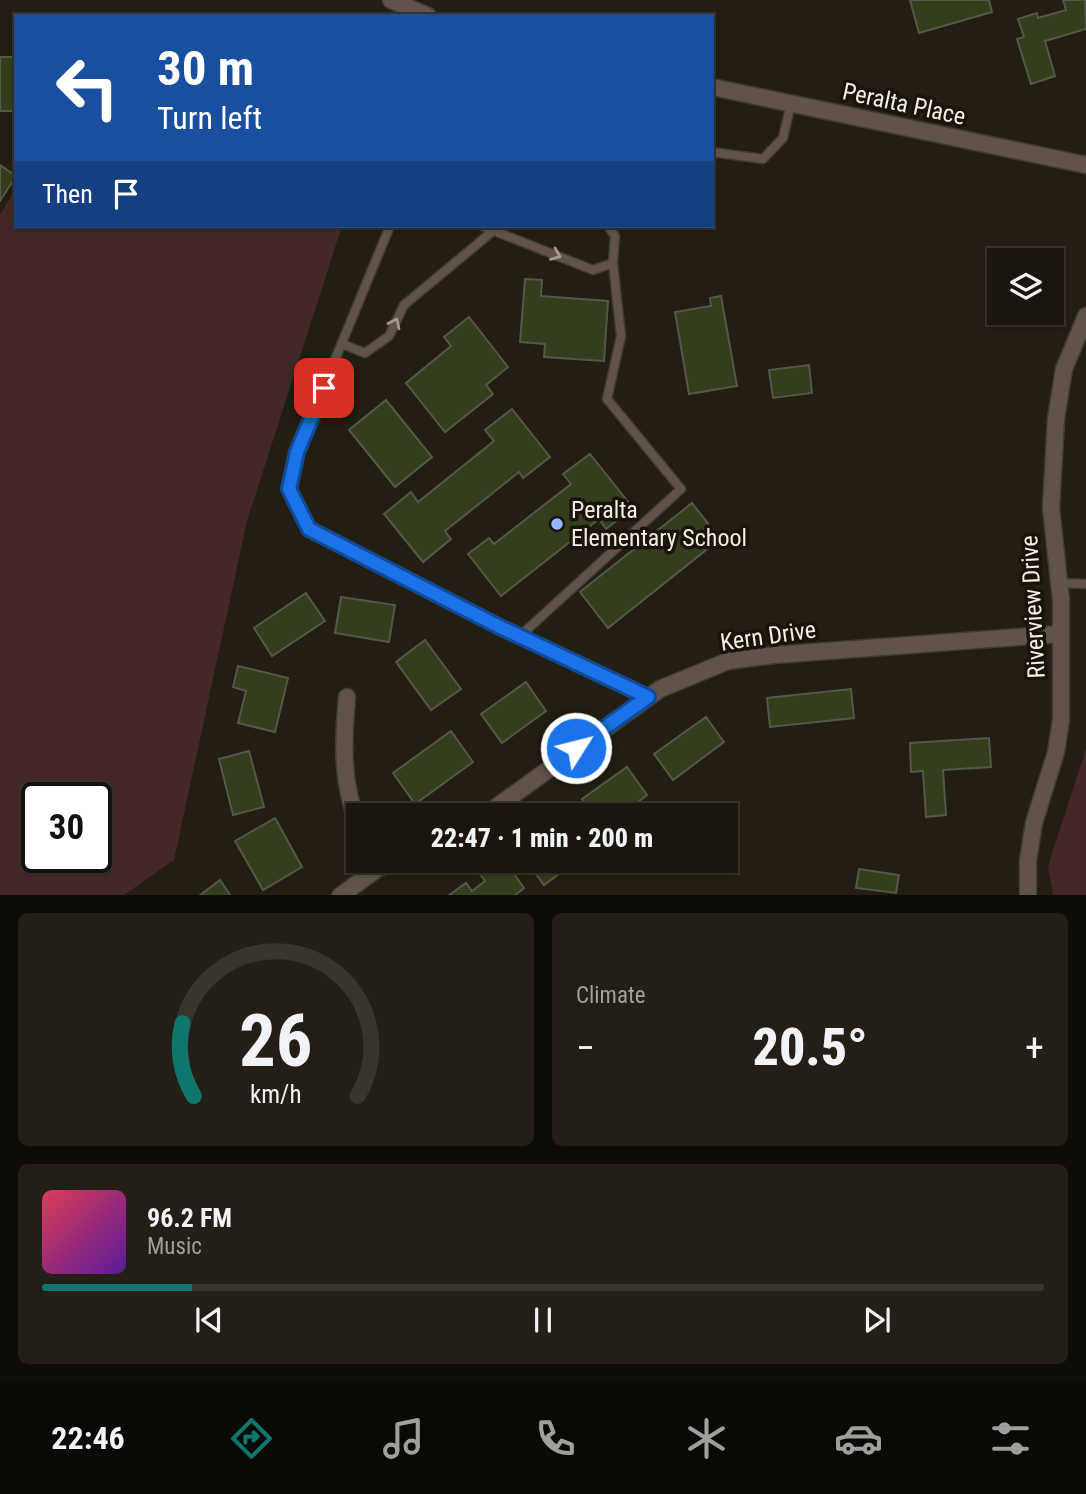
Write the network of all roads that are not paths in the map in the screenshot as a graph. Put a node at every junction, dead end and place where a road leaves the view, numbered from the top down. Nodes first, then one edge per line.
1 (391, 0) edge
2 (423, 14) edge
3 (714, 87) edge
4 (791, 103) junction
5 (714, 152) edge
6 (1086, 165) edge
7 (389, 228) edge
8 (496, 228) edge
9 (609, 228) edge
10 (613, 263) junction
11 (1086, 316) edge
12 (342, 344) junction
13 (1059, 583) junction
14 (1086, 584) edge
15 (1060, 634) junction
16 (520, 636) junction
17 (347, 697) dead end
18 (648, 697) junction
19 (349, 803) edge
20 (502, 803) edge
21 (366, 873) edge
22 (340, 895) edge
23 (1028, 895) edge

1 - 2 street
3 - 4 street, Peralta Place
4 - 5 lane
4 - 6 street, Peralta Place
7 - 12 lane
8 -> 10 lane
12 -> 8 lane
9 - 10 lane
10 - 16 lane
11 - 13 street, Riverview Drive
12 - 16 lane
13 - 14 lane
13 - 15 street, Riverview Drive
15 - 18 street, Kern Drive
15 - 23 street, Riverview Drive
16 - 18 lane
17 - 19 street
18 - 20 street, Kern Drive
21 - 22 street

